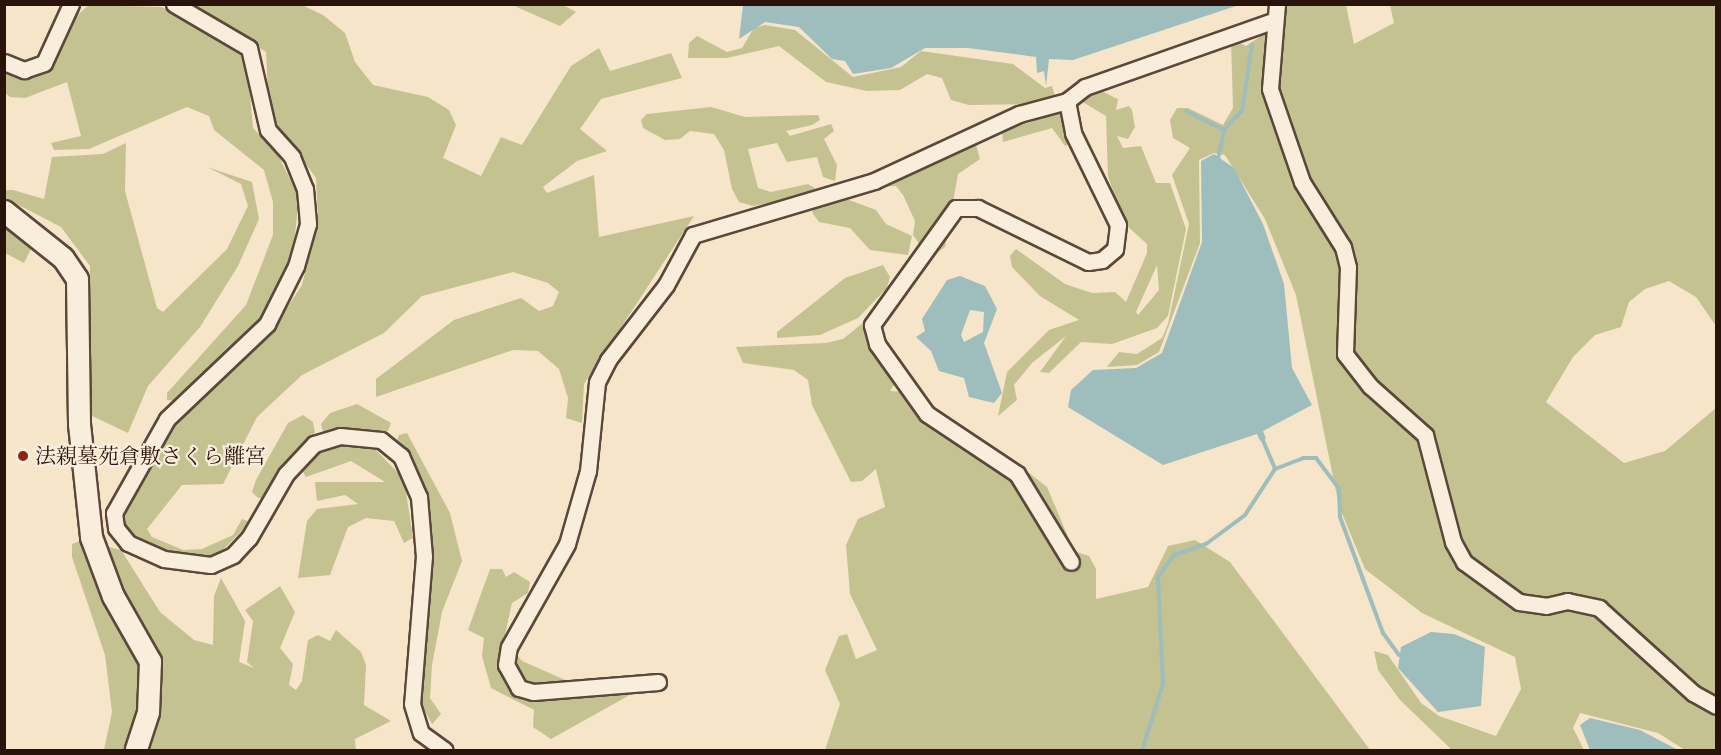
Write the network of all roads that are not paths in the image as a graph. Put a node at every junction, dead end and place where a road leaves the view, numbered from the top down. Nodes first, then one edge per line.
1 (71, 4) edge
2 (174, 4) edge
3 (1276, 4) edge
4 (1272, 21) junction
5 (4, 62) edge
6 (1067, 100) junction
7 (4, 211) edge
8 (114, 513) junction
9 (87, 515) junction
10 (1071, 562) dead end
11 (657, 682) dead end
12 (1716, 706) edge
13 (136, 750) edge
14 (444, 750) edge

1 - 5 street
2 - 8 street
3 - 4 street
4 - 6 street
4 - 12 street
6 - 10 street
6 - 11 street
7 - 9 street
8 - 9 street
8 - 14 street
9 - 13 street

